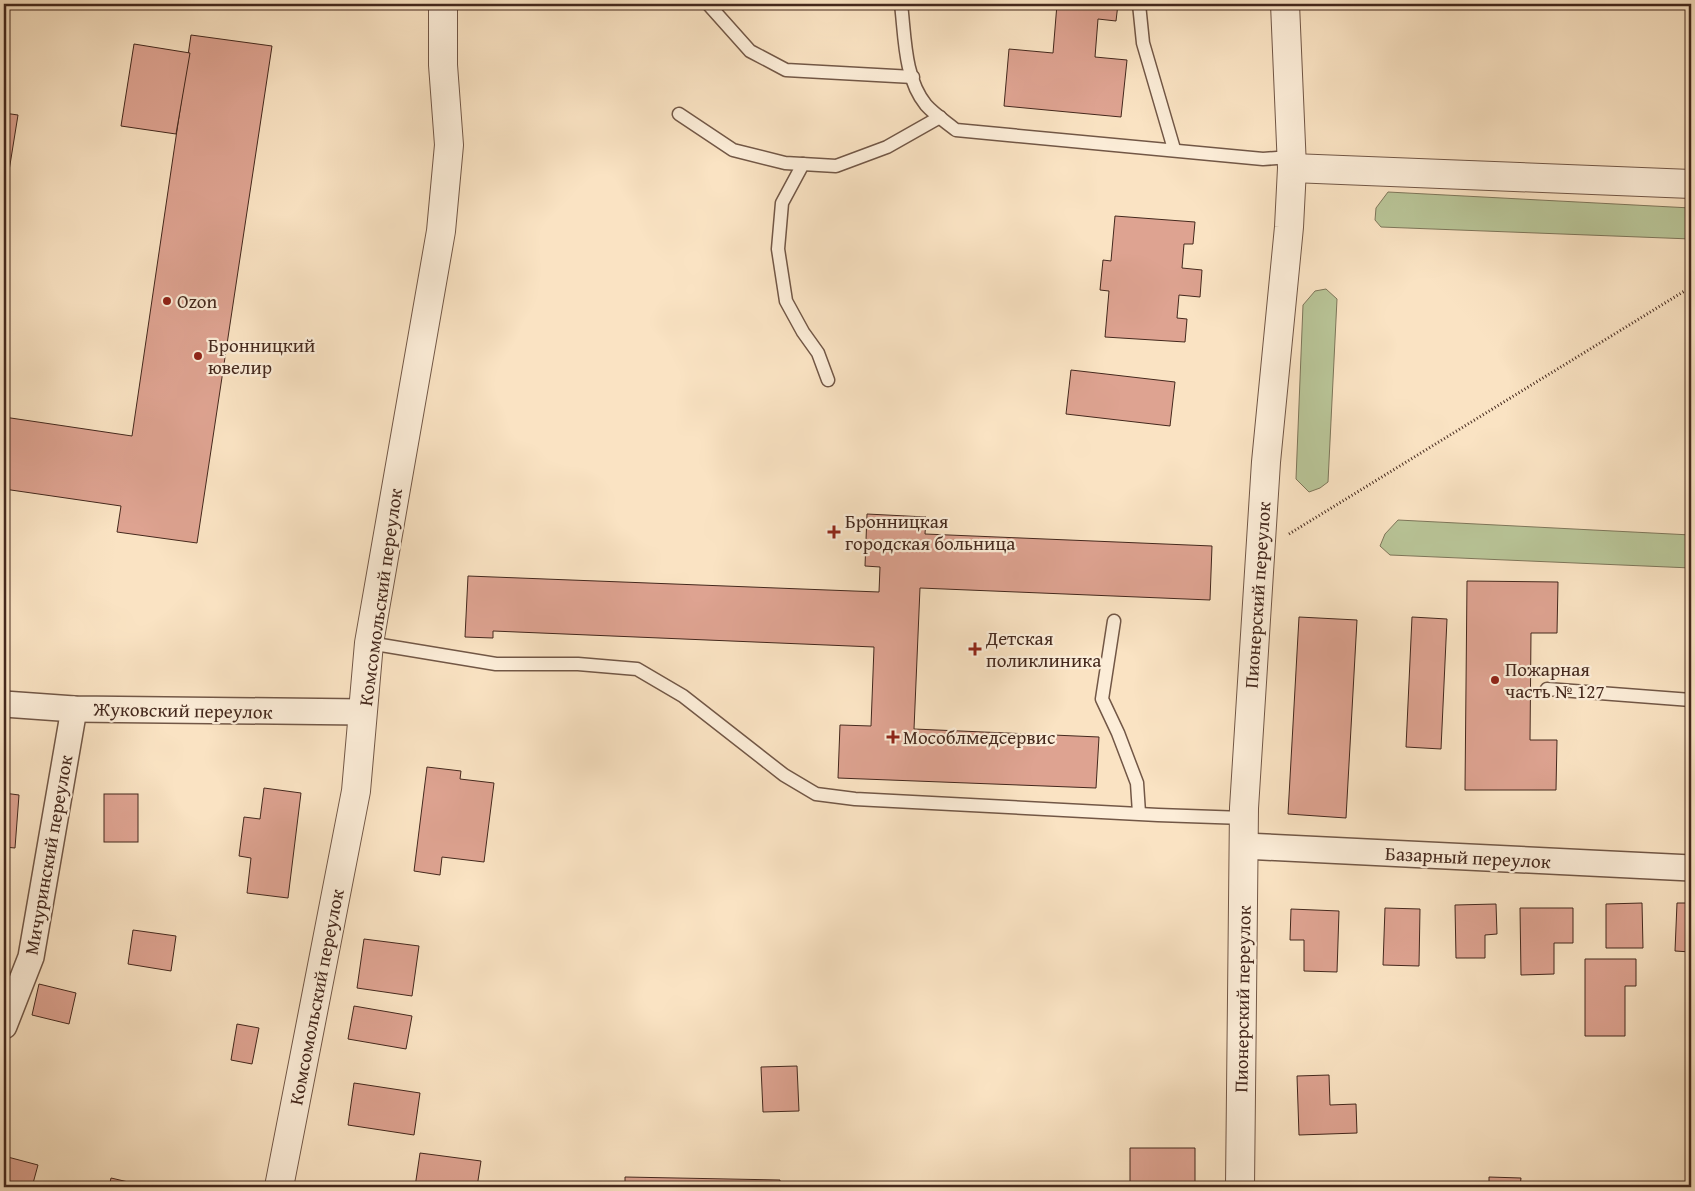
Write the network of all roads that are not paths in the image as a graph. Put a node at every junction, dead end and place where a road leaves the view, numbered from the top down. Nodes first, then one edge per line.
1 (443, 4) edge
2 (708, 4) edge
3 (901, 4) edge
4 (1139, 4) edge
5 (1285, 4) edge
6 (913, 77) junction
7 (679, 114) dead end
8 (940, 117) junction
9 (1174, 149) junction
10 (1292, 163) junction
11 (803, 164) junction
12 (1691, 184) edge
13 (828, 380) dead end
14 (1114, 621) dead end
15 (369, 643) junction
16 (1547, 689) dead end
17 (1691, 700) edge
18 (4, 704) edge
19 (74, 709) junction
20 (363, 712) junction
21 (1139, 813) junction
22 (1244, 818) junction
23 (1244, 846) junction
24 (1691, 868) edge
25 (4, 1026) edge
26 (279, 1187) edge
27 (1240, 1187) edge

1 - 15 street, Комсомольский переулок
2 - 6 lane
3 - 6 lane
4 - 9 lane
5 - 10 street, Пионерский переулок
6 - 8 lane
7 - 11 lane
8 - 9 lane
8 - 11 lane
9 - 10 lane
10 - 12 street
10 - 22 street, Пионерский переулок
11 - 13 lane
14 - 21 lane
15 - 20 street, Комсомольский переулок
15 - 21 lane
16 - 17 lane
18 - 19 street, Жуковский переулок
19 - 20 street, Жуковский переулок
19 - 25 street, Мичуринский переулок
20 - 26 street, Комсомольский переулок
21 - 22 lane
22 - 23 street, Пионерский переулок
23 - 24 street, Базарный переулок
23 - 27 street, Пионерский переулок

